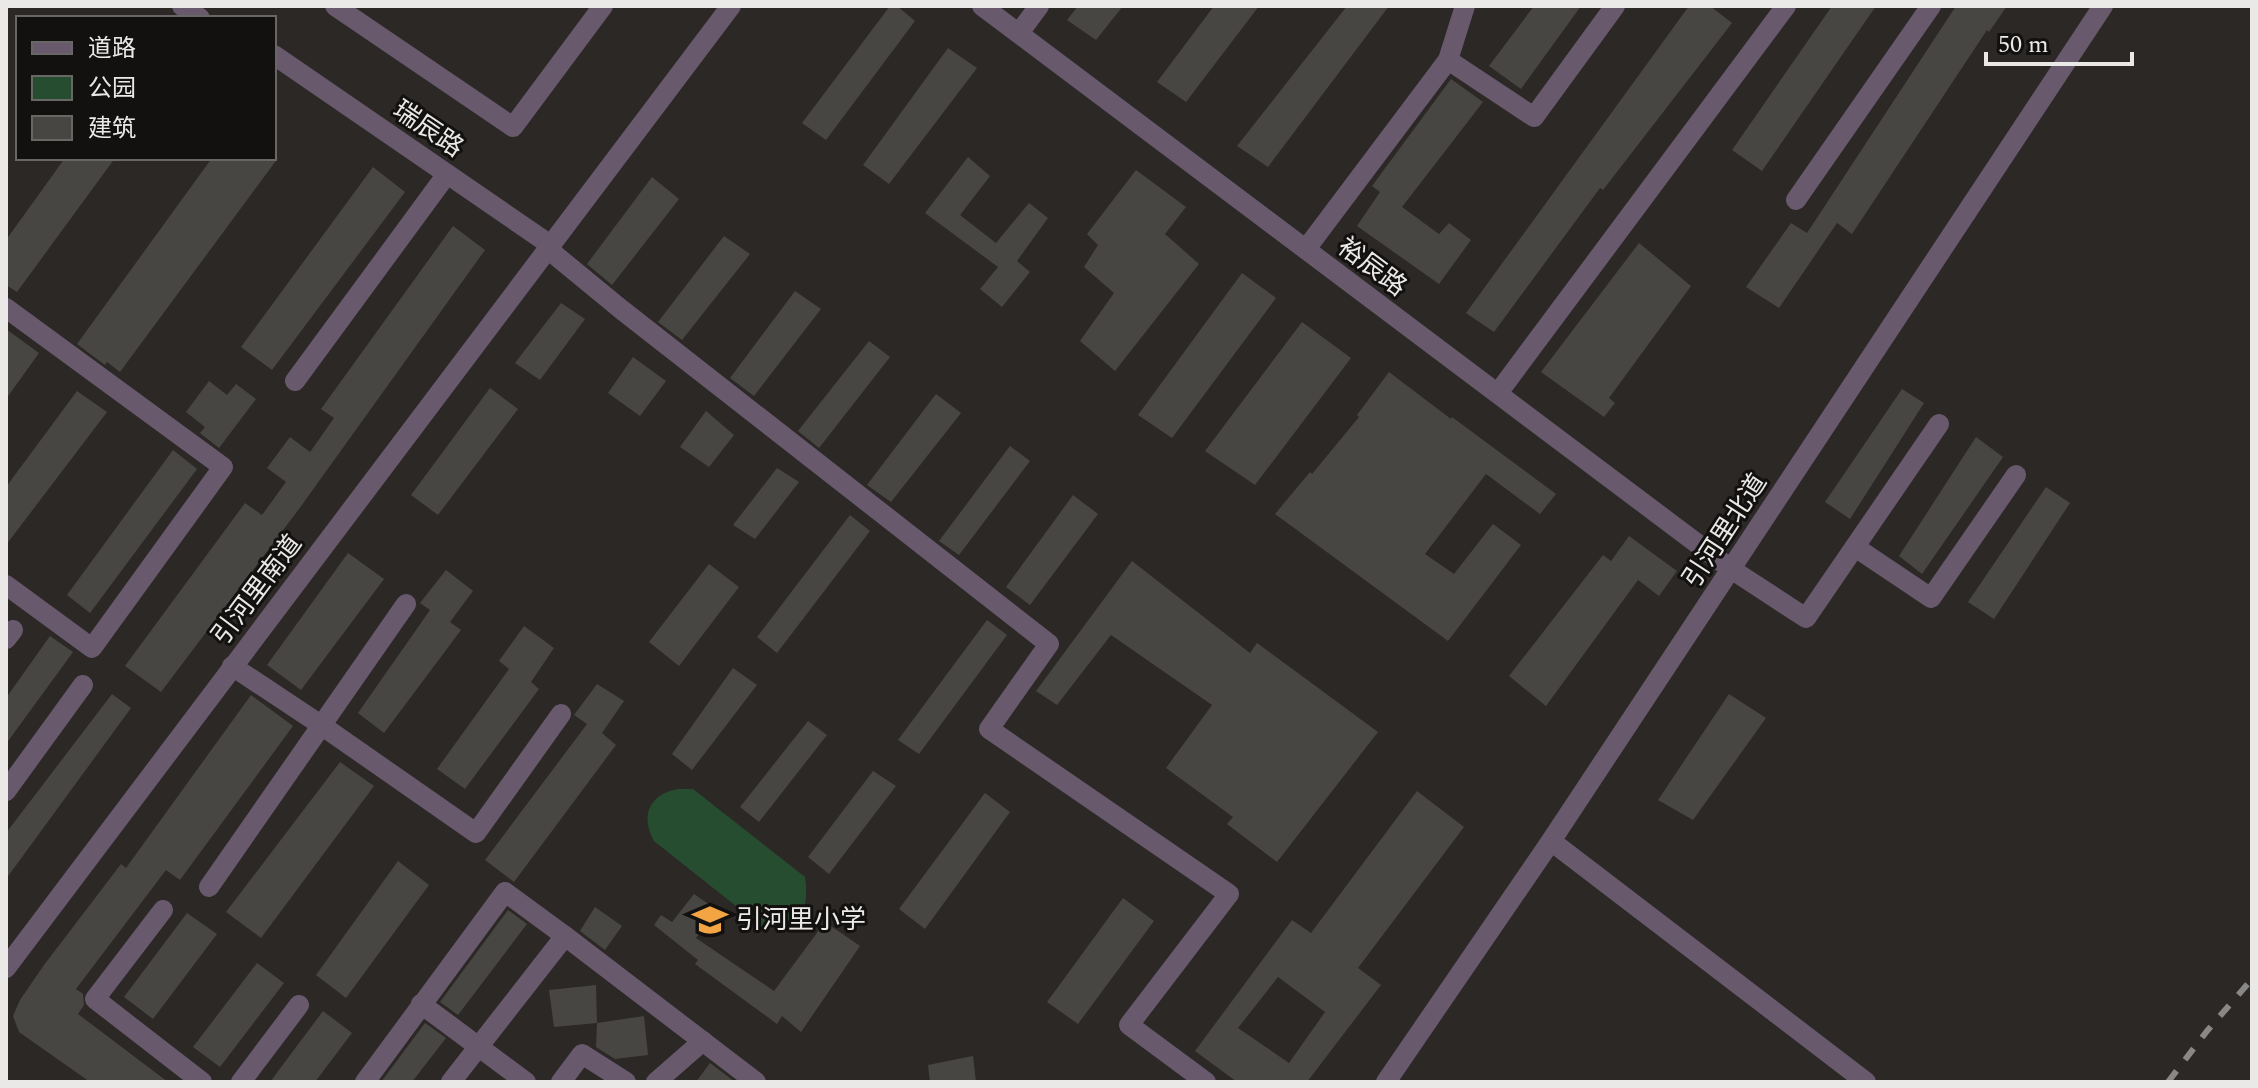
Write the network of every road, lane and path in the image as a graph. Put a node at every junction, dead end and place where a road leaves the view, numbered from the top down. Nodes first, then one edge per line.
1 (335, 6) edge
2 (603, 6) edge
3 (731, 6) edge
4 (982, 6) edge
5 (1039, 6) edge
6 (1465, 6) edge
7 (1615, 6) edge
8 (1786, 6) edge
9 (1931, 6) edge
10 (2103, 6) edge
11 (1019, 33) junction
12 (276, 56) edge
13 (1448, 60) junction
14 (276, 68) edge
15 (445, 177) junction
16 (1796, 200) dead end
17 (549, 249) junction
18 (1306, 249) junction
19 (6, 308) edge
20 (295, 381) dead end
21 (1498, 393) junction
22 (1939, 424) dead end
23 (2016, 475) dead end
24 (1855, 547) junction
25 (1731, 569) junction
26 (6, 585) edge
27 (406, 604) dead end
28 (232, 666) junction
29 (83, 685) dead end
30 (561, 714) dead end
31 (321, 725) junction
32 (6, 791) edge
33 (1551, 841) junction
34 (209, 887) dead end
35 (163, 910) dead end
36 (565, 936) junction
37 (6, 968) edge
38 (421, 1004) junction
39 (299, 1005) dead end
40 (703, 1041) junction
41 (479, 1047) junction
42 (202, 1082) edge
43 (241, 1082) edge
44 (365, 1082) edge
45 (451, 1082) edge
46 (526, 1082) edge
47 (561, 1082) edge
48 (626, 1082) edge
49 (656, 1082) edge
50 (756, 1082) edge
51 (1206, 1082) edge
52 (1386, 1082) edge
53 (1866, 1082) edge

1 - 2 street
3 - 17 street, 引河里南道
4 - 11 street, 裕辰路
5 - 11 street
6 - 13 street
7 - 13 street
8 - 21 street
9 - 16 street
10 - 25 street, 引河里北道
11 - 18 street, 裕辰路
12 - 15 street, 瑞辰路
13 - 18 street
14 - 15 street, 瑞辰路
15 - 17 street, 瑞辰路
15 - 20 street
17 - 28 street, 引河里南道
17 - 51 street, 瑞辰路
18 - 21 street, 裕辰路
19 - 26 street
21 - 25 street, 裕辰路
22 - 24 street
23 - 24 street
24 - 25 street, 裕辰路
25 - 33 street, 引河里北道
27 - 31 street
28 - 31 street
28 - 37 street, 引河里南道
29 - 32 street
30 - 31 street
31 - 34 street
33 - 52 street, 引河里北道
33 - 53 street
35 - 42 street
36 - 38 street
36 - 40 street
36 - 41 street
38 - 41 street
38 - 44 street
39 - 43 street
40 - 49 street
40 - 50 street
41 - 45 street
41 - 46 street
47 - 48 street

